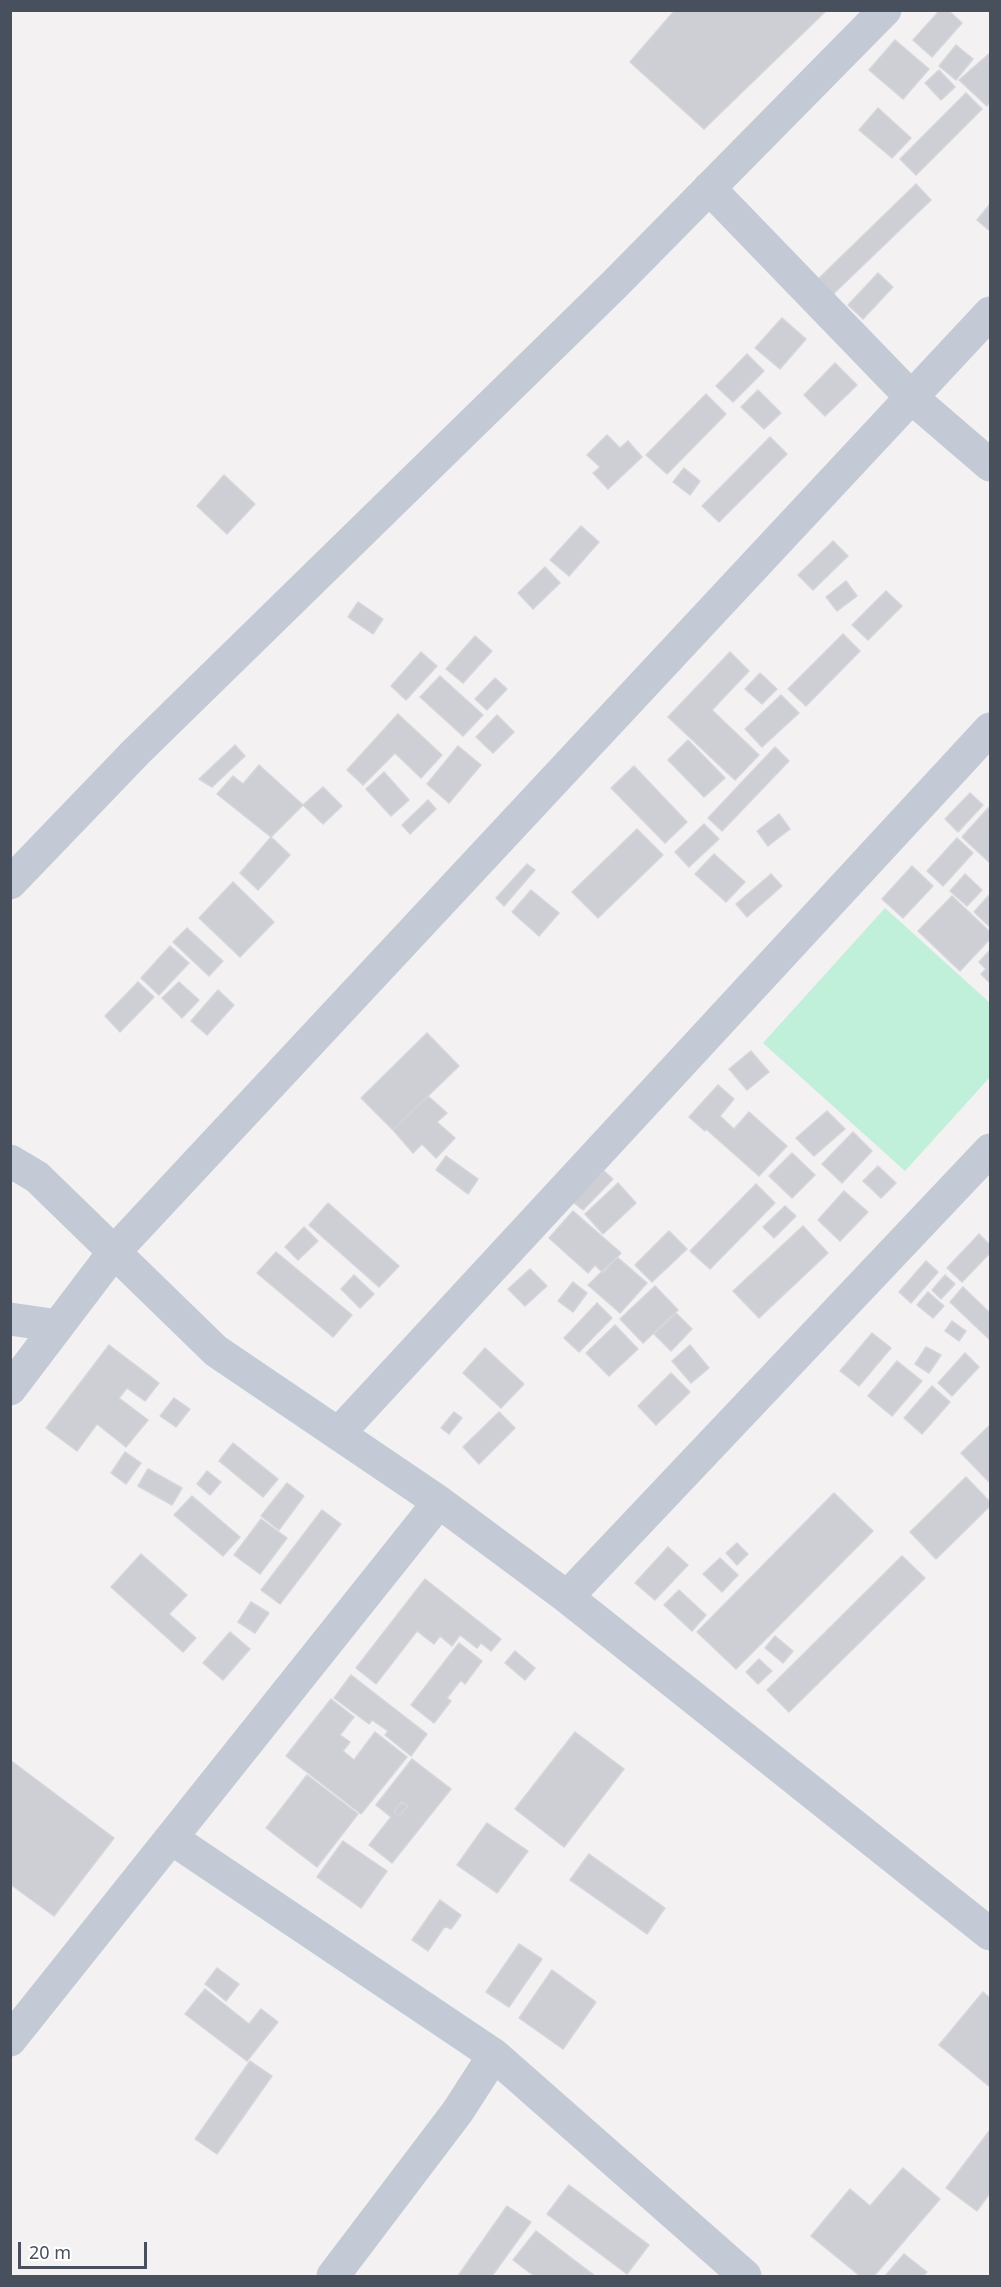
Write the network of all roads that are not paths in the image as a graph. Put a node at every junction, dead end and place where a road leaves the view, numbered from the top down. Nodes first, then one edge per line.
1 (885, 10) edge
2 (709, 188) junction
3 (990, 313) edge
4 (912, 398) junction
5 (990, 465) edge
6 (990, 729) edge
7 (10, 884) edge
8 (990, 1150) edge
9 (10, 1161) edge
10 (114, 1252) junction
11 (10, 1319) edge
12 (58, 1326) junction
13 (10, 1389) edge
14 (339, 1434) junction
15 (439, 1502) junction
16 (567, 1597) junction
17 (171, 1838) junction
18 (990, 1934) edge
19 (10, 2040) edge
20 (494, 2055) junction
21 (333, 2277) edge
22 (745, 2277) edge

1 - 2 street
2 - 4 street
2 - 7 street
3 - 4 street
4 - 5 street
4 - 10 street
6 - 14 street
8 - 16 street
9 - 10 street
10 - 12 street
10 - 14 street
11 - 12 street
12 - 13 street
14 - 15 street
15 - 16 street
15 - 17 street
16 - 18 street
17 - 19 street
17 - 20 street
20 - 21 street
20 - 22 street

